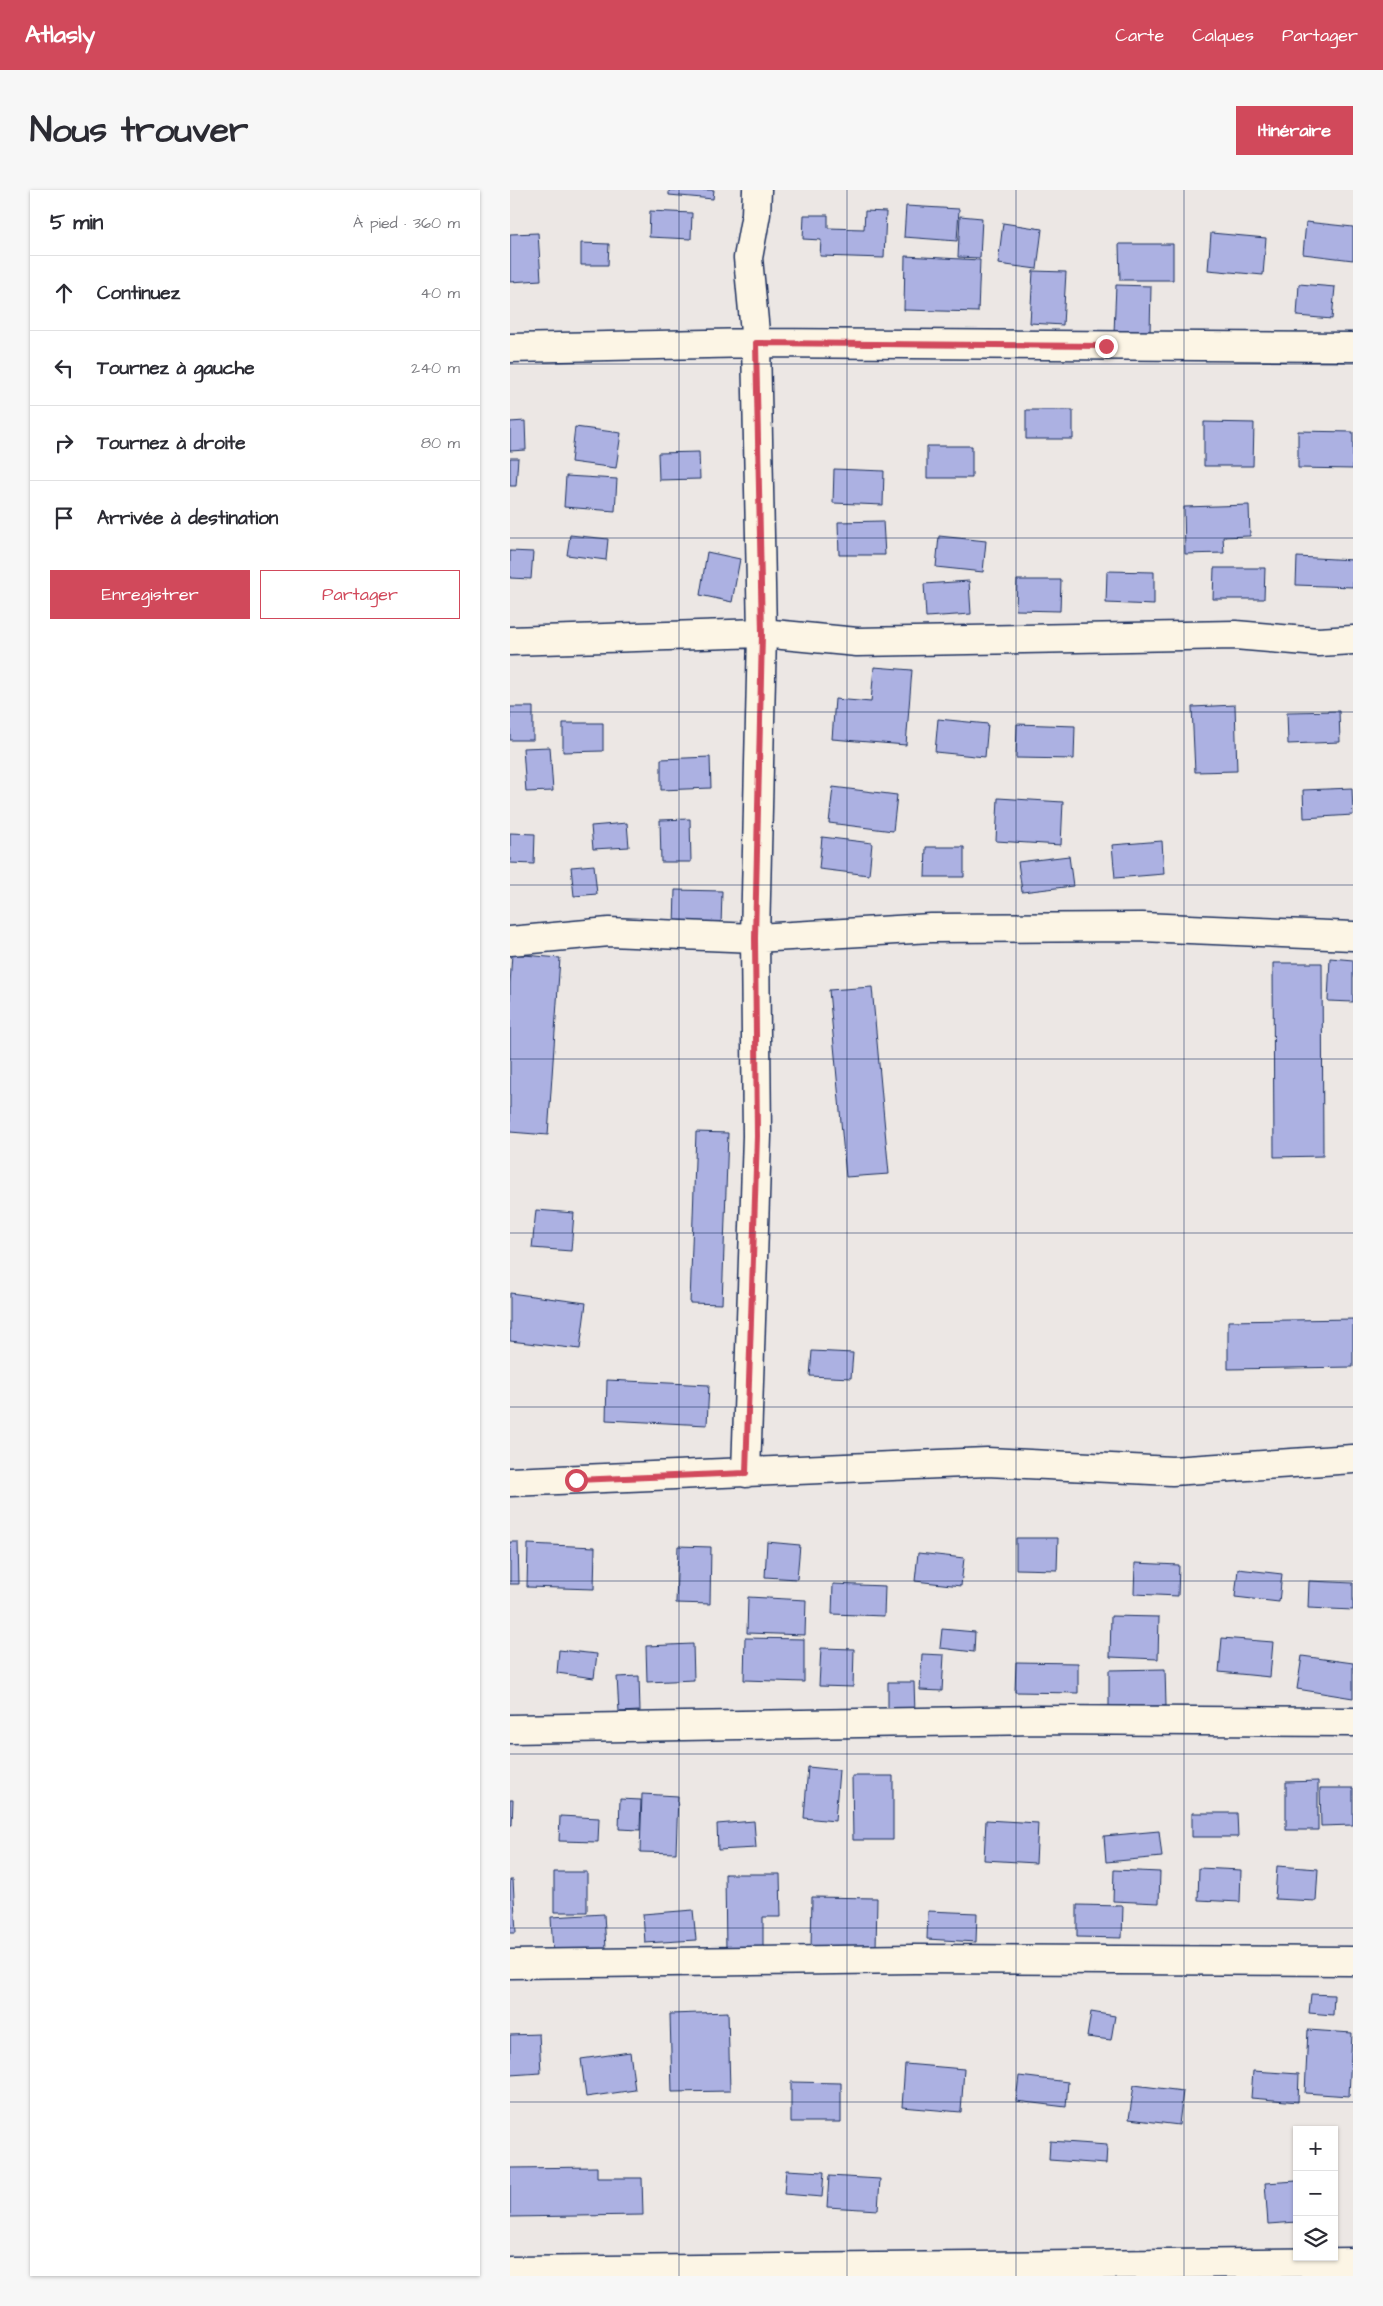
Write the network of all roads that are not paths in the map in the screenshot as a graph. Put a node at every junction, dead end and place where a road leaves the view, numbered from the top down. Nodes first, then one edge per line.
1 (757, 190) edge
2 (756, 343) junction
3 (1353, 347) edge
4 (510, 348) edge
5 (762, 634) junction
6 (1353, 640) edge
7 (510, 641) edge
8 (1353, 936) edge
9 (755, 938) junction
10 (510, 941) edge
11 (1353, 1459) edge
12 (746, 1473) junction
13 (510, 1482) edge
14 (1353, 1722) edge
15 (510, 1729) edge
16 (1353, 1961) edge
17 (510, 1964) edge
18 (1353, 2262) edge
19 (510, 2271) edge

1 - 2 street
2 - 3 street
2 - 4 street
2 - 5 street
5 - 6 street
5 - 7 street
5 - 9 street
8 - 9 street
9 - 10 street
9 - 12 street
11 - 12 street
12 - 13 street
14 - 15 street
16 - 17 street
18 - 19 street

